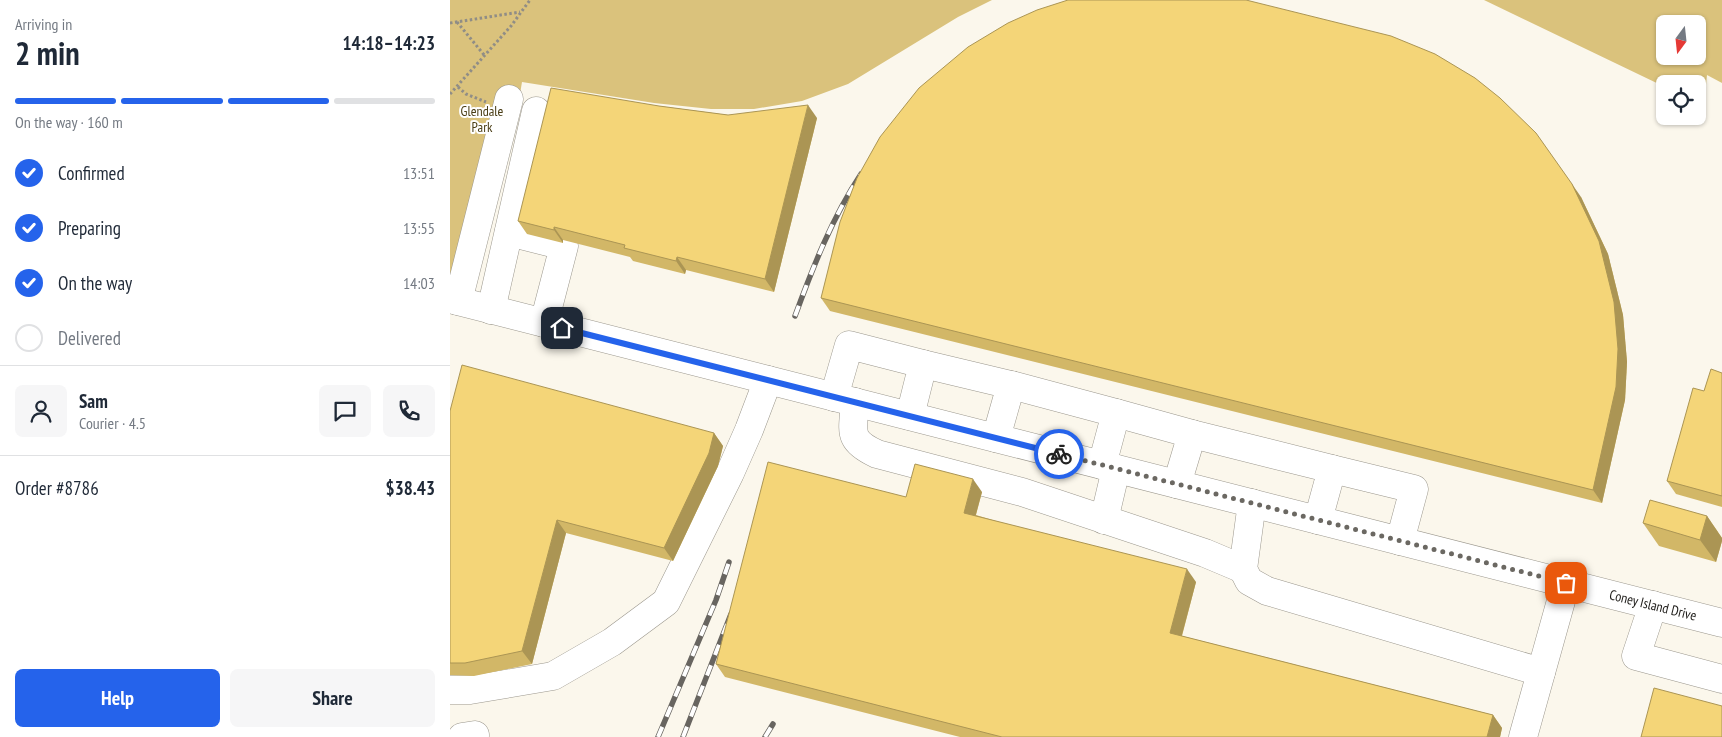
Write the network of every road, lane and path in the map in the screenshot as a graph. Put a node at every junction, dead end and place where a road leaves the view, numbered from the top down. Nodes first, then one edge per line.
1 (530, 0) edge
2 (521, 12) junction
3 (457, 22) junction
4 (450, 23) edge
5 (485, 56) junction
6 (458, 87) junction
7 (450, 94) edge
8 (508, 104) joint
9 (536, 112) dead end
10 (508, 232) junction
11 (454, 300) edge
12 (491, 310) junction
13 (544, 323) junction
14 (923, 364) junction
15 (768, 380) junction
16 (1011, 385) junction
17 (844, 400) junction
18 (1116, 413) junction
19 (910, 416) junction
20 (1192, 434) junction
21 (996, 438) junction
22 (1109, 467) junction
23 (1332, 469) junction
24 (1178, 484) junction
25 (1252, 503) junction
26 (1104, 520) junction
27 (1318, 520) junction
28 (1400, 541) junction
29 (1243, 569) junction
30 (1566, 583) junction
31 (1652, 605) junction
32 (1722, 623) edge
33 (1541, 672) junction
34 (1722, 679) edge
35 (450, 690) edge
36 (1523, 737) edge

1 - 2 path
2 - 3 path
2 - 5 path
3 - 4 path
3 - 5 path
5 - 6 path
6 - 7 path
6 - 8 path
8 - 11 street
9 - 10 street
10 - 12 street
10 - 13 street
11 - 12 street, Coney Island Drive
12 - 13 street, Coney Island Drive
13 - 15 street, Coney Island Drive
14 - 16 street
14 - 17 street
14 - 19 street
15 - 17 street, Coney Island Drive
15 - 35 street
16 - 18 street
16 - 21 street
17 - 19 street, Coney Island Drive
17 - 26 street
18 - 20 street
18 - 22 street
19 - 21 street, Coney Island Drive
20 - 23 street
20 - 24 street
21 - 22 street, Coney Island Drive
22 - 24 street, Coney Island Drive
22 - 26 street
23 - 27 street
23 - 28 street
24 - 25 street, Coney Island Drive
25 - 27 street, Coney Island Drive
25 - 29 street
26 - 29 street
27 - 28 street, Coney Island Drive
28 - 30 street, Coney Island Drive
29 - 33 street
30 - 31 street, Coney Island Drive
30 - 33 street
31 - 32 street, Coney Island Drive
31 - 34 street
33 - 36 street

